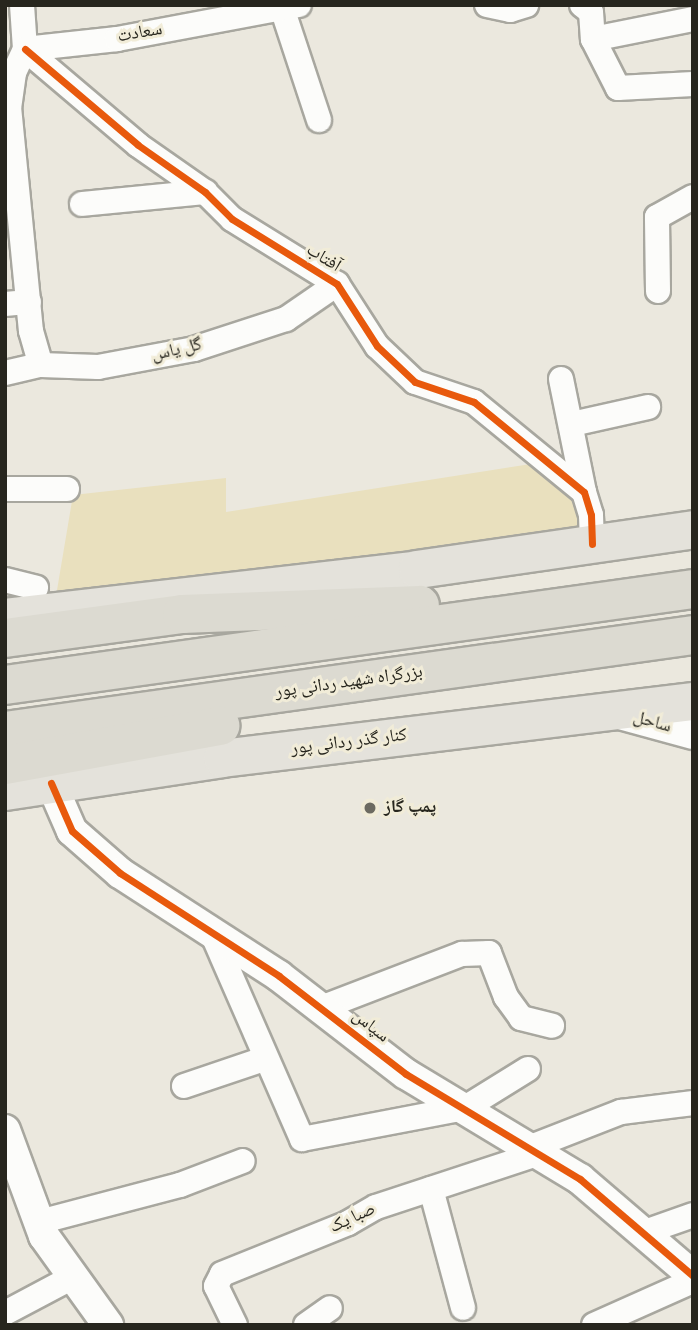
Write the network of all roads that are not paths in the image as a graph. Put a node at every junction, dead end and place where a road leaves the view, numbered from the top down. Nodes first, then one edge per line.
1 (22, 5) edge
2 (526, 5) edge
3 (582, 5) edge
4 (495, 6) edge
5 (290, 7) edge
6 (693, 19) edge
7 (593, 39) junction
8 (25, 49) junction
9 (693, 84) edge
10 (319, 120) dead end
11 (205, 192) junction
12 (693, 197) edge
13 (82, 204) dead end
14 (337, 285) junction
15 (658, 291) dead end
16 (17, 303) edge
17 (41, 365) junction
18 (5, 373) edge
19 (561, 379) dead end
20 (648, 407) dead end
21 (572, 424) junction
22 (5, 489) edge
23 (67, 489) dead end
24 (584, 492) junction
25 (693, 529) edge
26 (592, 544) junction
27 (5, 580) edge
28 (36, 588) dead end
29 (693, 589) edge
30 (636, 597) junction
31 (5, 617) edge
32 (693, 635) edge
33 (5, 638) edge
34 (635, 643) junction
35 (5, 685) edge
36 (693, 701) edge
37 (612, 712) junction
38 (5, 731) edge
39 (693, 734) edge
40 (5, 765) edge
41 (51, 783) junction
42 (5, 791) edge
43 (212, 933) junction
44 (321, 1008) junction
45 (552, 1026) dead end
46 (264, 1059) junction
47 (528, 1069) dead end
48 (184, 1086) dead end
49 (693, 1103) edge
50 (465, 1108) junction
51 (7, 1139) edge
52 (536, 1150) junction
53 (243, 1161) dead end
54 (431, 1189) junction
55 (693, 1215) edge
56 (39, 1222) junction
57 (642, 1233) junction
58 (73, 1277) junction
59 (693, 1279) edge
60 (330, 1308) dead end
61 (463, 1308) dead end
62 (5, 1312) edge
63 (108, 1325) edge
64 (235, 1325) edge
65 (306, 1325) edge
66 (594, 1325) edge

1 - 8 street
2 - 4 street
3 - 7 street
5 - 8 street, سعادت
5 - 10 street
6 - 7 street
7 - 9 street
8 - 11 street, آفتاب
8 - 16 street
11 - 13 street
11 - 14 street, آفتاب
12 - 15 street
14 - 17 street, گل یاس
14 - 24 street, آفتاب
16 - 17 street
17 - 18 street, گل یاس
19 - 21 street
20 - 21 street
21 - 24 street
22 - 23 street
24 - 26 street
25 - 26 main road
26 - 31 main road
27 - 28 street
29 - 30 highway
30 - 33 highway
30 - 35 highway
32 - 34 highway, بزرگراه شهید ردانی پور
34 - 38 highway, بزرگراه شهید ردانی پور
34 - 40 highway
36 - 37 main road, کنار گذر ردانی پور
37 - 39 street, ساحل
37 - 41 main road, کنار گذر ردانی پور
41 - 42 main road, کنار گذر ردانی پور
41 - 43 street, سپاس
43 - 44 street, سپاس
43 - 46 street
44 - 45 street
44 - 50 street, سپاس
46 - 48 street
46 - 50 street
47 - 50 street
49 - 52 street, صبا یک
50 - 52 street, سپاس
51 - 56 street
52 - 54 street, صبا یک
52 - 57 street, سپاس
53 - 56 street
54 - 61 street
54 - 64 street, صبا یک
55 - 57 street
56 - 58 street
57 - 59 street, سپاس
58 - 62 street
58 - 63 street
59 - 66 street
60 - 65 street

